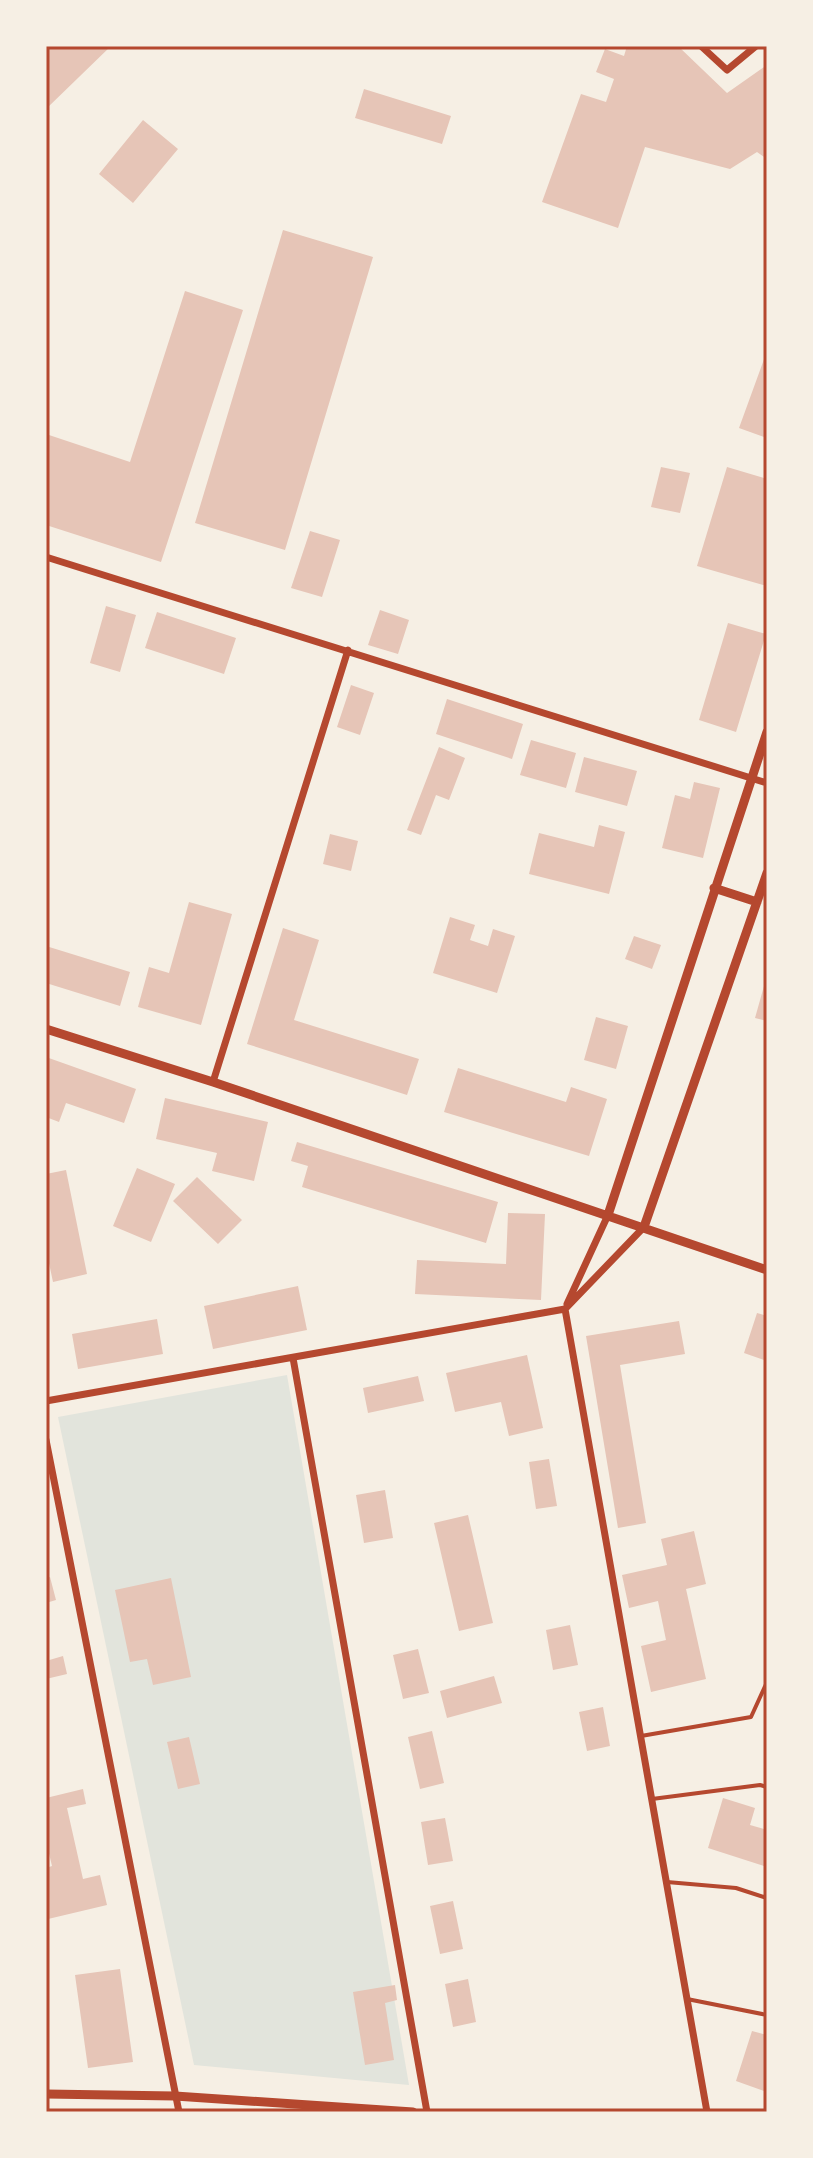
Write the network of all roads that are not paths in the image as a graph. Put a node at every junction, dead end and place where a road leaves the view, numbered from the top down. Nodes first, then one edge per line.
1 (701, 46) edge
2 (756, 46) edge
3 (46, 557) edge
4 (348, 650) junction
5 (767, 732) edge
6 (752, 777) junction
7 (767, 783) edge
8 (767, 873) edge
9 (714, 888) junction
10 (757, 902) junction
11 (46, 1029) edge
12 (213, 1082) junction
13 (608, 1215) junction
14 (644, 1227) junction
15 (767, 1270) edge
16 (565, 1309) junction
17 (293, 1358) junction
18 (46, 1401) edge
19 (46, 1440) edge
20 (767, 1682) edge
21 (641, 1736) junction
22 (767, 1787) edge
23 (652, 1799) junction
24 (666, 1881) junction
25 (767, 1898) edge
26 (687, 1999) junction
27 (767, 2015) edge
28 (46, 2094) edge
29 (175, 2096) junction
30 (179, 2112) edge
31 (413, 2112) edge
32 (427, 2112) edge
33 (707, 2112) edge

1 - 2 street
3 - 4 street
4 - 6 street
4 - 12 street
5 - 6 street
6 - 7 street
6 - 9 street
8 - 10 street
9 - 10 street
9 - 13 street
10 - 14 street
11 - 12 street
12 - 13 street
13 - 14 street
13 - 16 street
14 - 15 street
14 - 16 street
16 - 17 street
16 - 21 street
17 - 18 street
17 - 32 street
19 - 29 street
20 - 21 lane
21 - 23 street
22 - 23 lane
23 - 24 street
24 - 25 lane
24 - 26 street
26 - 27 lane
26 - 33 street
28 - 29 street
29 - 30 street
29 - 31 street

